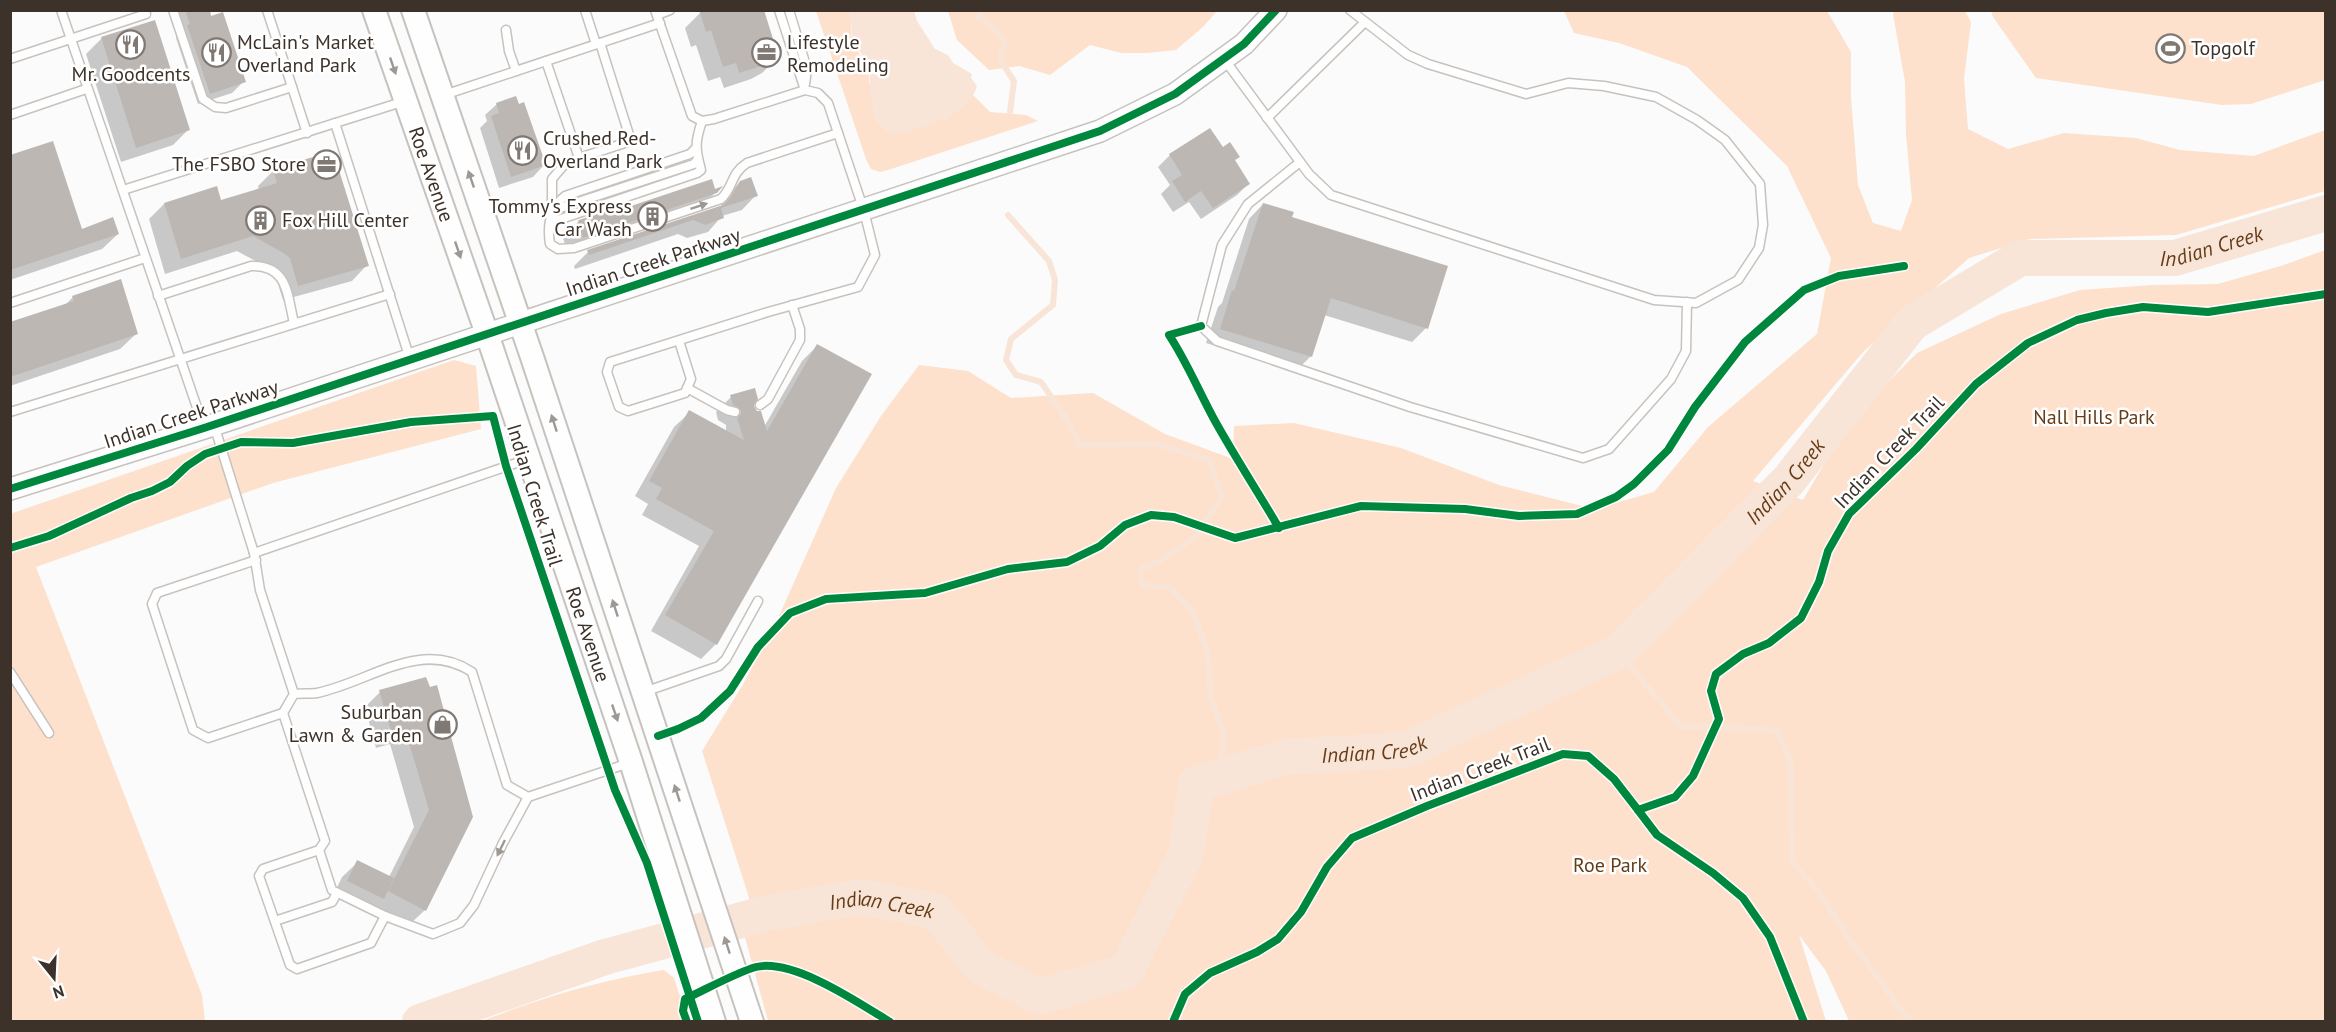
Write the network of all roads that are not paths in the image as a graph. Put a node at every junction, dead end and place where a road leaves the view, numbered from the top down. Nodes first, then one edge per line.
1 (61, 10) edge
2 (173, 10) edge
3 (267, 10) edge
4 (374, 10) edge
5 (413, 10) edge
6 (670, 10) edge
7 (779, 10) edge
8 (789, 10) edge
9 (1276, 10) edge
10 (1350, 10) edge
11 (586, 11) edge
12 (146, 15) dead end
13 (657, 16) edge
14 (1365, 22) junction
15 (506, 30) dead end
16 (70, 39) junction
17 (598, 44) junction
18 (10, 59) edge
19 (1224, 59) junction
20 (546, 61) junction
21 (516, 71) junction
22 (292, 87) junction
23 (86, 89) junction
24 (805, 90) junction
25 (442, 96) junction
26 (406, 101) junction
27 (10, 115) edge
28 (1267, 118) junction
29 (702, 121) junction
30 (335, 123) junction
31 (307, 133) junction
32 (838, 133) junction
33 (695, 149) junction
34 (579, 158) junction
35 (698, 159) junction
36 (1300, 162) junction
37 (123, 190) junction
38 (864, 211) junction
39 (552, 213) junction
40 (550, 228) junction
41 (145, 258) junction
42 (390, 294) junction
43 (158, 296) junction
44 (1687, 302) junction
45 (10, 303) edge
46 (792, 305) junction
47 (520, 322) junction
48 (294, 323) junction
49 (487, 334) junction
50 (679, 341) junction
51 (180, 358) junction
52 (410, 359) junction
53 (687, 388) junction
54 (760, 405) dead end
55 (10, 412) edge
56 (735, 412) dead end
57 (209, 426) junction
58 (529, 459) junction
59 (10, 489) edge
60 (255, 556) junction
61 (758, 601) dead end
62 (10, 672) edge
63 (643, 692) junction
64 (294, 694) junction
65 (283, 713) junction
66 (49, 733) dead end
67 (631, 762) junction
68 (528, 797) junction
69 (319, 850) junction
70 (337, 893) junction
71 (385, 916) junction
72 (275, 921) junction
73 (748, 1011) edge
74 (712, 1016) edge

1 - 16 lane
2 - 22 lane
3 - 22 lane
4 -> 26 main road, Roe Avenue
5 - 25 main road, Roe Avenue
6 - 13 lane
7 - 24 lane
8 - 24 lane
9 - 19 street, Indian Creek Parkway
10 - 14 lane
11 - 17 lane
12 - 16 lane
13 - 17 lane
13 - 29 lane
14 - 28 lane
14 - 44 lane
15 - 21 lane
16 - 18 lane
16 - 23 lane
17 - 20 lane
17 - 34 lane
19 - 28 lane
19 - 38 street, Indian Creek Parkway
20 - 21 lane
20 - 34 lane
21 - 25 lane
22 - 31 lane
23 - 27 lane
23 - 37 lane
24 - 29 lane
24 - 32 lane
47 -> 25 main road, Roe Avenue
26 - 30 lane
26 -> 49 main road, Roe Avenue
28 - 36 lane
29 - 33 lane
30 - 31 lane
30 - 42 lane
31 - 37 lane
32 - 38 lane
40 -> 32 lane
33 - 35 lane
33 - 39 lane
34 - 39 lane
35 - 39 lane
35 - 40 lane
36 - 44 lane
36 - 44 lane
37 - 41 lane
38 - 46 lane
38 - 47 street, Indian Creek Parkway
39 - 40 lane
41 - 43 lane
41 - 45 lane
42 - 48 lane
42 - 52 lane
43 - 48 lane
43 - 51 lane
46 - 50 lane
46 - 54 lane
47 - 49 street, Indian Creek Parkway
63 -> 47 main road, Roe Avenue
48 - 51 lane
49 - 52 street, Indian Creek Parkway
49 - 58 main road, Roe Avenue
50 - 53 lane
50 - 53 lane
51 - 55 lane
51 - 57 lane
52 - 57 street, Indian Creek Parkway
53 - 56 lane
57 - 59 street, Indian Creek Parkway
57 - 60 lane
58 - 60 lane
58 -> 67 main road, Roe Avenue
60 - 64 lane
60 - 65 lane
61 - 63 lane
62 - 66 lane
73 -> 63 main road, Roe Avenue
64 - 65 lane
64 - 68 lane
65 - 69 lane
67 - 68 lane
67 - 74 main road, Roe Avenue
68 -> 71 lane
69 - 70 lane
69 - 72 lane
70 - 71 lane
70 - 72 lane
71 - 72 lane

